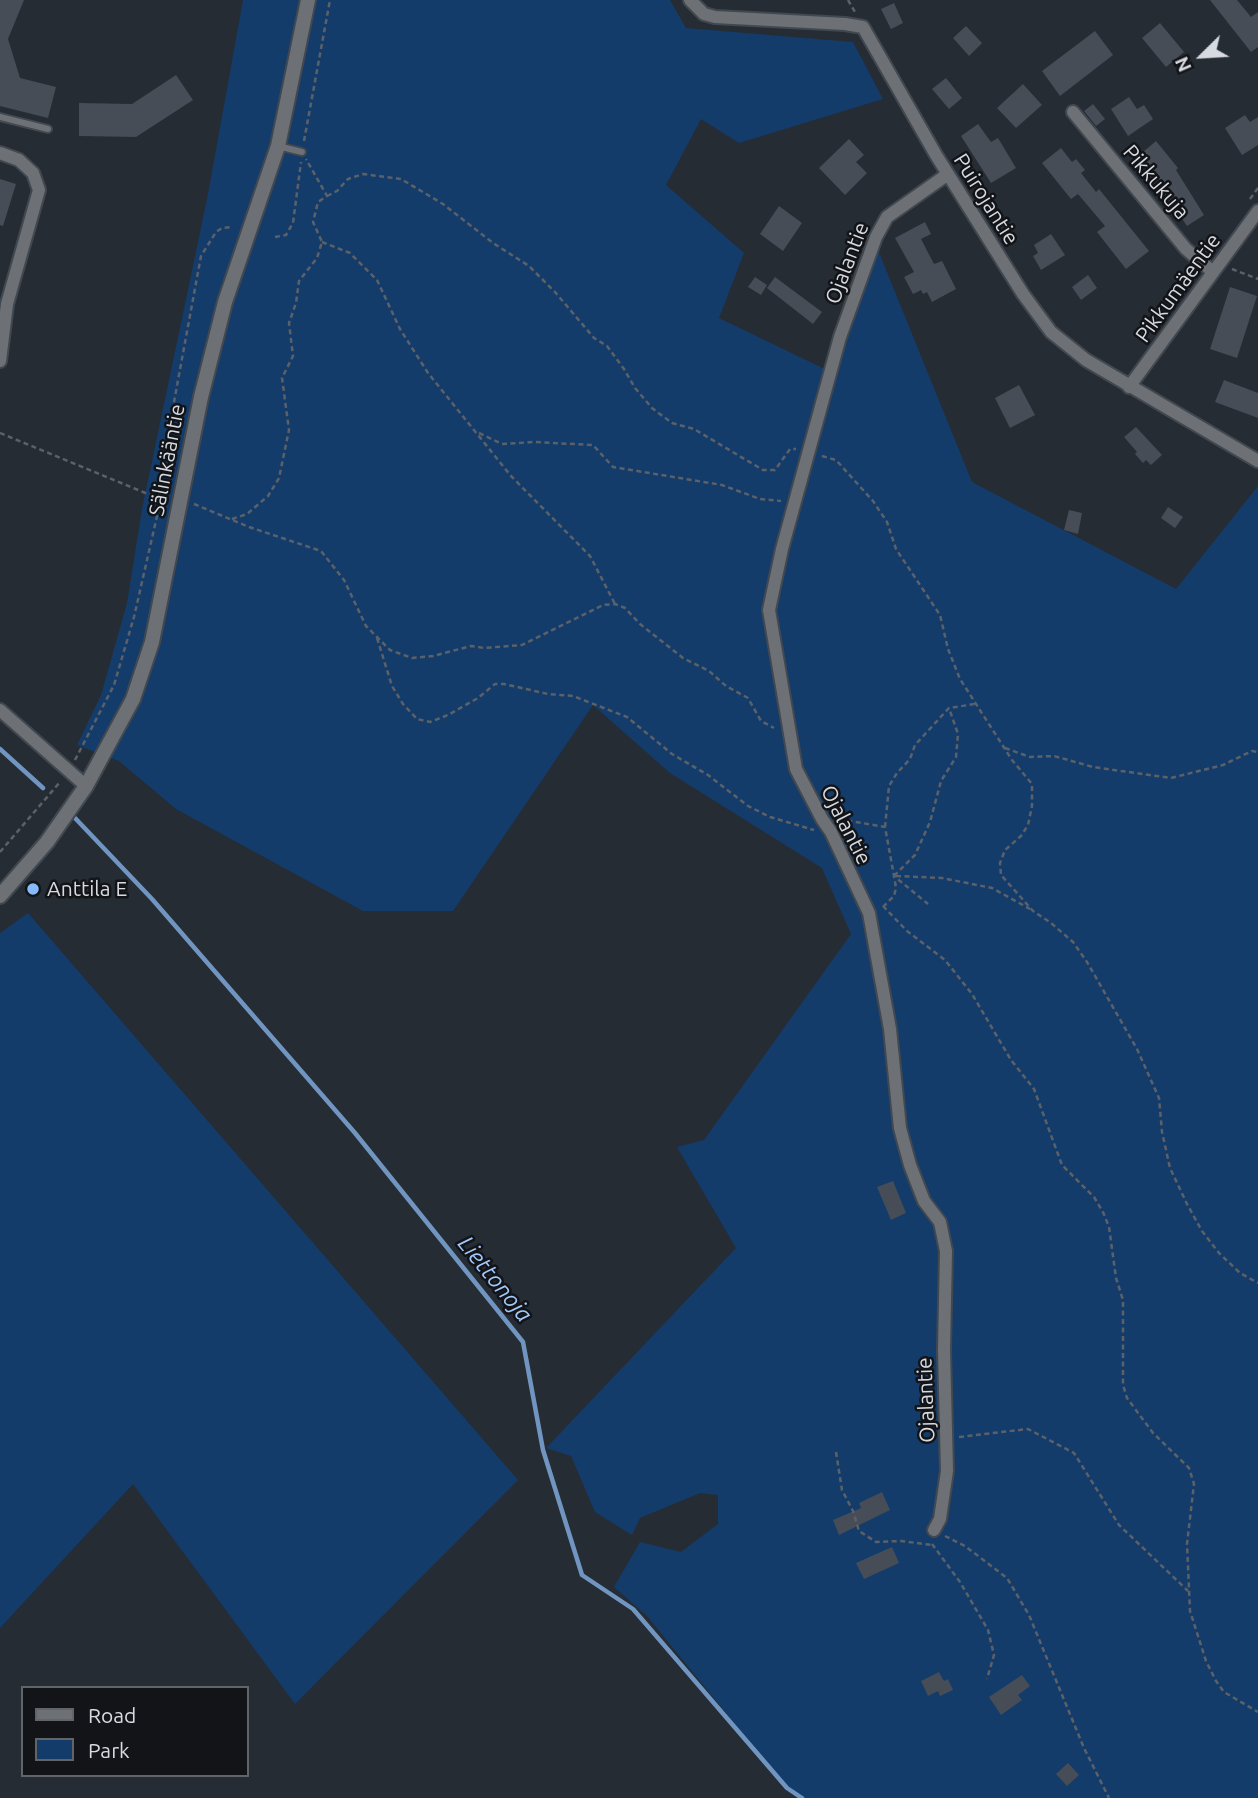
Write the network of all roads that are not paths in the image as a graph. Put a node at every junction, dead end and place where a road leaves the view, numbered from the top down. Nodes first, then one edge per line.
1 (308, 0) edge
2 (690, 0) edge
3 (1073, 112) dead end
4 (0, 117) edge
5 (48, 129) dead end
6 (278, 146) junction
7 (302, 152) road end
8 (0, 153) edge
9 (948, 174) junction
10 (1258, 211) edge
11 (1216, 267) junction
12 (3, 303) edge
13 (0, 361) edge
14 (1129, 387) junction
15 (1258, 461) edge
16 (0, 710) edge
17 (86, 786) junction
18 (0, 896) edge
19 (933, 1530) road end

1 - 6 street, Sälinkääntie
2 - 9 street, Puirojantie
3 - 11 street, Pikkukuja
4 - 5 lane
6 - 7 lane
6 - 17 street, Sälinkääntie
8 - 12 street
9 - 14 street, Puirojantie
9 - 19 street, Ojalantie
10 - 11 street, Pikkumäentie
11 - 14 street, Pikkumäentie
12 - 13 street
14 - 15 street, Puirojantie
16 - 17 street
17 - 18 street, Sälinkääntie

